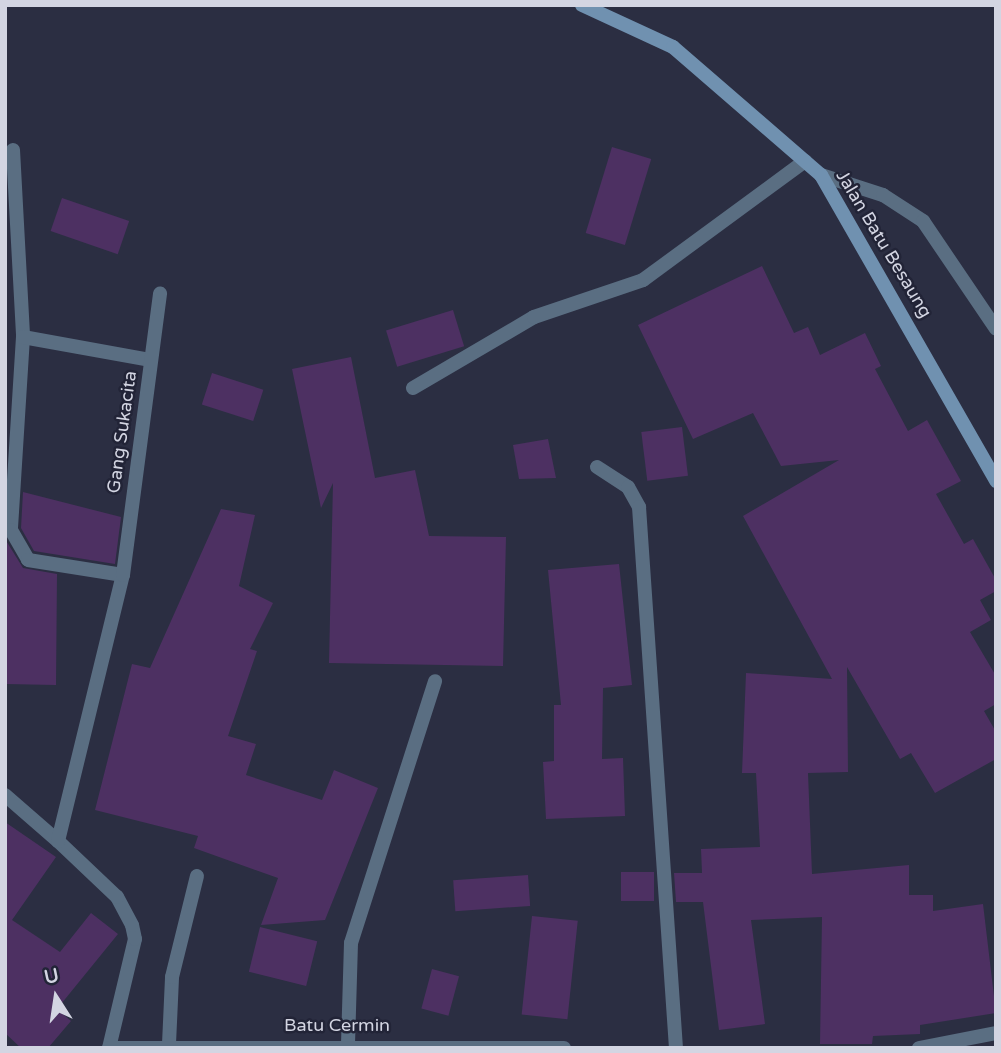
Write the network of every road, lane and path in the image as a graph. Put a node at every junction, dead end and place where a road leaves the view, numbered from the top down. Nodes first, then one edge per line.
1 (582, 5) edge
2 (13, 149) dead end
3 (805, 161) junction
4 (821, 175) junction
5 (160, 293) dead end
6 (996, 329) edge
7 (23, 337) junction
8 (151, 360) junction
9 (413, 388) dead end
10 (597, 467) dead end
11 (996, 481) edge
12 (123, 575) junction
13 (435, 681) dead end
14 (5, 795) edge
15 (58, 841) junction
16 (197, 876) dead end
17 (996, 1033) edge
18 (169, 1044) junction
19 (348, 1044) junction
20 (143, 1046) edge
21 (247, 1046) edge
22 (923, 1047) edge
23 (109, 1048) edge
24 (564, 1048) edge
25 (676, 1048) edge

1 - 3 street, Jalan Batu Besaung
2 - 7 street
3 - 4 street, Jalan Batu Besaung
3 - 9 street
4 - 6 street
4 - 11 street, Jalan Batu Besaung
5 - 8 street, Gang Sukacita
7 - 8 street
7 - 12 street
8 - 12 street, Gang Sukacita
10 - 25 street
12 - 15 street, Gang Sukacita
13 - 19 street
14 - 15 street
15 - 23 street
16 - 18 street
17 - 22 street
18 - 20 street, Batu Cermin
18 - 21 street, Batu Cermin
19 - 21 street, Batu Cermin
19 - 24 street, Batu Cermin
20 - 23 street, Batu Cermin

